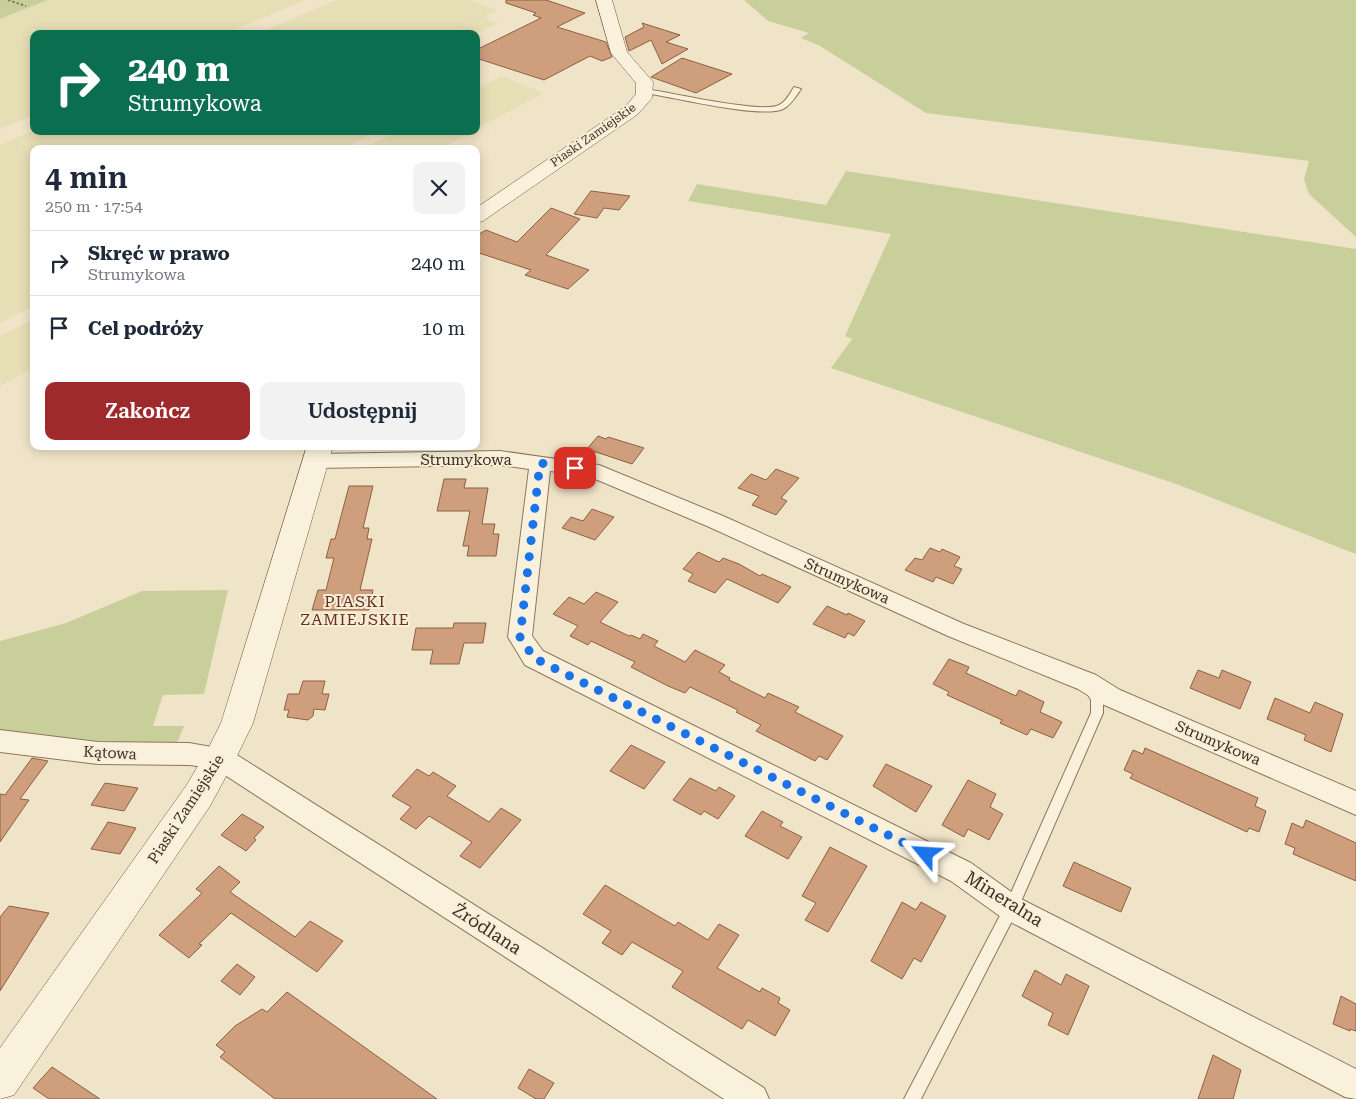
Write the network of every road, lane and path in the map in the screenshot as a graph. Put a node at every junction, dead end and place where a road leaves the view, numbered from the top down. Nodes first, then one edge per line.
1 (8, 0) edge
2 (604, 0) edge
3 (26, 6) dead end
4 (797, 89) dead end
5 (645, 91) junction
6 (480, 214) edge
7 (318, 454) edge
8 (540, 463) junction
9 (1087, 682) junction
10 (0, 741) edge
11 (220, 758) junction
12 (1356, 803) edge
13 (1011, 908) junction
14 (0, 1081) edge
15 (1356, 1086) edge
16 (753, 1099) edge
17 (912, 1099) edge

1 - 3 path
2 - 5 street, Piaski Zamiejskie
4 - 5 lane
5 - 6 street, Piaski Zamiejskie
7 - 8 street, Strumykowa
7 - 11 street, Piaski Zamiejskie
8 - 9 street, Strumykowa
8 - 13 street, Mineralna
9 - 12 street, Strumykowa
9 - 13 lane
10 - 11 street, Kątowa
11 - 14 street, Piaski Zamiejskie
11 - 16 street, Źródlana
13 - 15 street, Mineralna
13 - 17 lane

